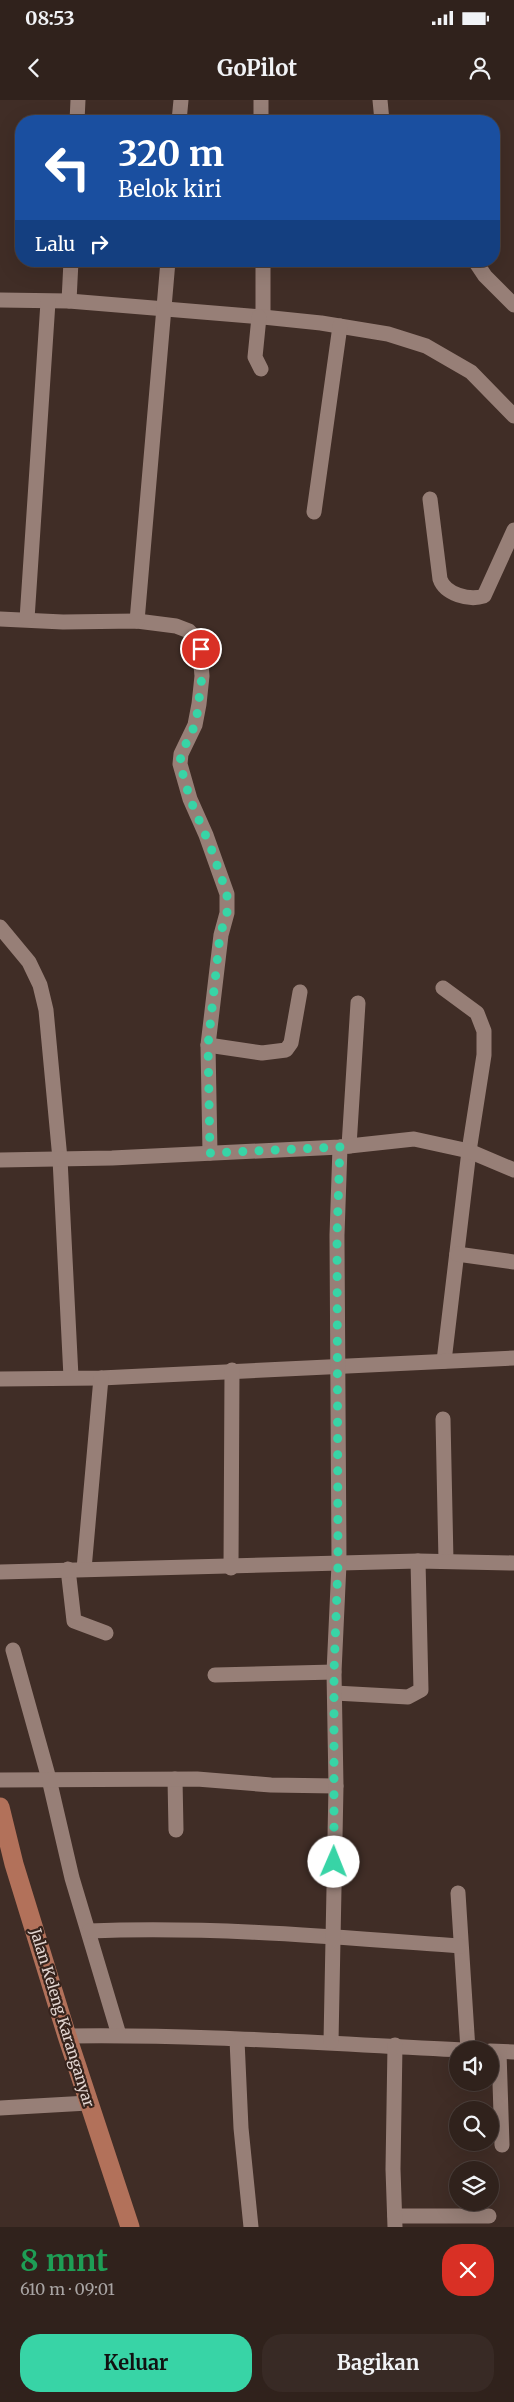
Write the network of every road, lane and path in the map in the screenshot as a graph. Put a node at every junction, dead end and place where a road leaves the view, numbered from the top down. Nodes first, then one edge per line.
1 (78, 100) edge
2 (181, 100) edge
3 (261, 100) edge
4 (380, 100) edge
5 (77, 115) edge
6 (180, 115) edge
7 (261, 115) edge
8 (381, 115) edge
9 (70, 267) edge
10 (168, 267) edge
11 (262, 267) edge
12 (479, 267) edge
13 (0, 300) edge
14 (69, 301) junction
15 (48, 302) junction
16 (514, 305) edge
17 (164, 310) junction
18 (261, 317) junction
19 (340, 326) junction
20 (261, 369) dead end
21 (514, 416) edge
22 (430, 499) dead end
23 (314, 512) dead end
24 (514, 530) edge
25 (0, 619) edge
26 (27, 619) junction
27 (137, 620) junction
28 (0, 927) edge
29 (443, 988) dead end
30 (300, 992) dead end
31 (358, 1003) dead end
32 (208, 1045) junction
33 (344, 1146) junction
34 (469, 1152) junction
35 (210, 1153) junction
36 (60, 1159) junction
37 (0, 1160) edge
38 (514, 1170) edge
39 (457, 1254) junction
40 (514, 1262) edge
41 (514, 1358) edge
42 (444, 1361) junction
43 (338, 1367) junction
44 (232, 1370) junction
45 (71, 1377) junction
46 (100, 1378) junction
47 (0, 1379) edge
48 (443, 1419) dead end
49 (418, 1561) junction
50 (446, 1561) junction
51 (514, 1563) edge
52 (338, 1564) junction
53 (231, 1568) junction
54 (68, 1569) junction
55 (84, 1569) junction
56 (0, 1572) edge
57 (106, 1633) dead end
58 (14, 1650) dead end
59 (334, 1672) junction
60 (215, 1676) dead end
61 (335, 1693) junction
62 (49, 1779) junction
63 (175, 1779) junction
64 (0, 1780) edge
65 (336, 1786) junction
66 (0, 1807) edge
67 (176, 1830) dead end
68 (458, 1893) dead end
69 (88, 1931) junction
70 (332, 1937) junction
71 (460, 1946) junction
72 (107, 2035) junction
73 (67, 2036) junction
74 (237, 2040) junction
75 (467, 2041) edge
76 (331, 2042) junction
77 (395, 2045) junction
78 (449, 2049) edge
79 (501, 2052) edge
80 (88, 2103) junction
81 (0, 2108) edge
82 (502, 2144) dead end
83 (489, 2216) dead end
84 (395, 2222) edge
85 (130, 2227) edge
86 (251, 2227) edge

1 - 5 street
2 - 6 street
3 - 7 street
4 - 8 street
9 - 14 street
10 - 17 street
11 - 18 street
12 - 16 street
13 - 15 street
14 - 15 street
14 - 17 street
15 - 26 street
17 - 18 street
17 - 27 street
18 - 19 street
18 - 20 street
19 - 21 street
19 - 23 street
22 - 24 street
25 - 26 street
26 - 27 street
27 - 32 street
28 - 36 street
29 - 34 street
30 - 32 street
31 - 33 street
32 - 35 street
33 - 34 street
33 - 35 street
33 - 43 street
34 - 38 street
34 - 39 street
35 - 36 street
36 - 37 street
36 - 45 street
39 - 40 street
39 - 42 street
41 - 42 street
42 - 43 street
43 - 44 street
43 - 52 street
44 - 46 street
44 - 53 street
45 - 46 street
45 - 47 street
46 - 55 street
48 - 50 street
49 - 50 street
49 - 52 street
49 - 61 street
50 - 51 street
52 - 53 street
52 - 59 street
53 - 55 street
54 - 55 street
54 - 56 street
54 - 57 street
58 - 62 street
59 - 60 street
59 - 61 street
61 - 65 street
62 - 63 street
62 - 64 street
62 - 69 street
63 - 65 street
63 - 67 street
65 - 70 street
66 - 73 main road, Jalan Keleng Karanganyar
68 - 71 street
69 - 70 street
69 - 72 street
70 - 71 street
70 - 76 street
71 - 75 street
72 - 73 street
72 - 74 street
73 - 80 main road, Jalan Keleng Karanganyar
74 - 76 street
74 - 86 street
76 - 77 street
77 - 78 street
77 - 84 street
79 - 82 street
80 - 81 street
80 - 85 main road, Jalan Keleng Karanganyar
83 - 84 street

